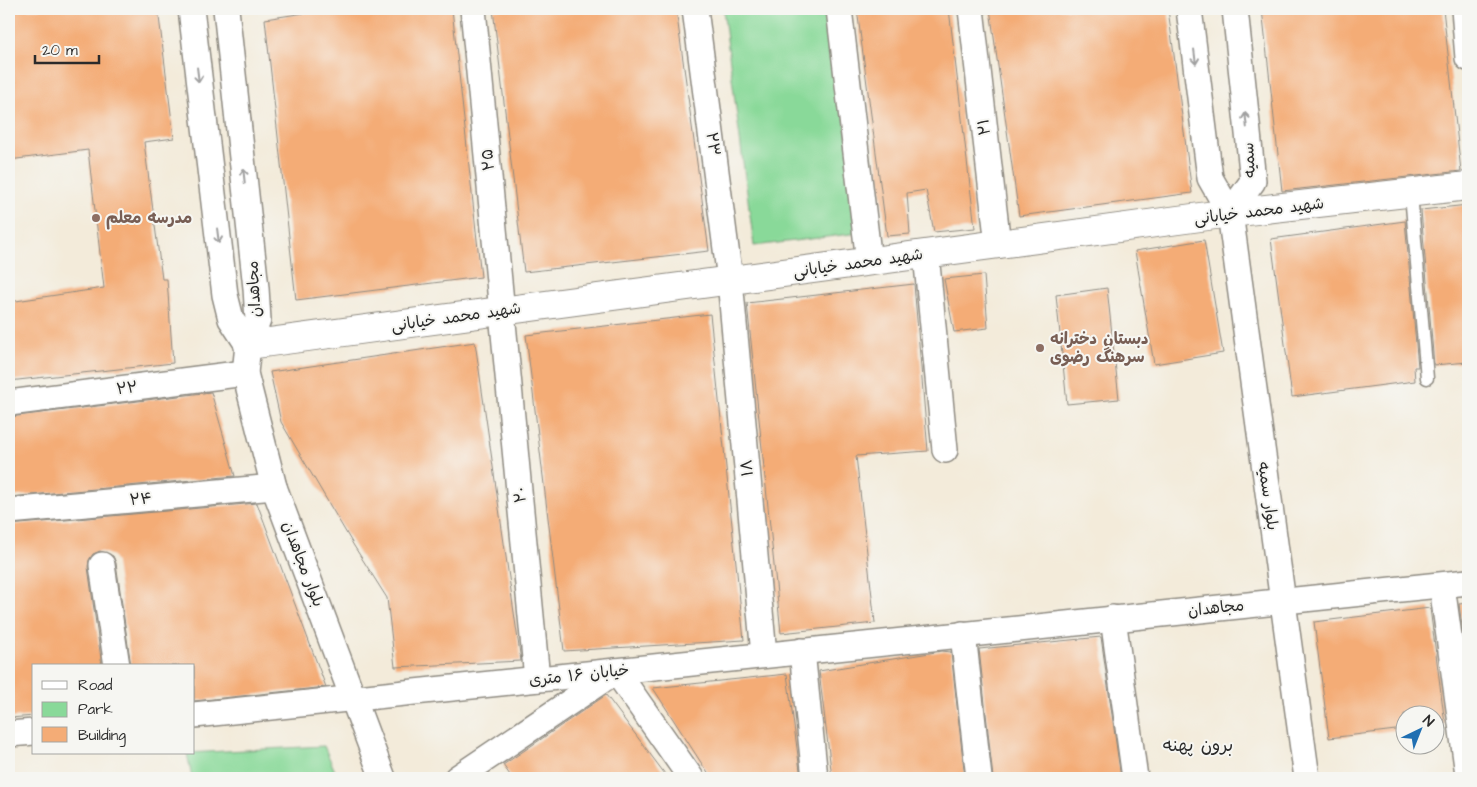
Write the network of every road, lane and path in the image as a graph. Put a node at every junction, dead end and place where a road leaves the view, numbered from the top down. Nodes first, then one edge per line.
1 (191, 9) edge
2 (226, 9) edge
3 (473, 9) edge
4 (696, 9) edge
5 (839, 9) edge
6 (971, 9) edge
7 (1189, 9) edge
8 (1235, 9) edge
9 (1464, 9) edge
10 (1468, 58) edge
11 (1468, 186) edge
12 (1411, 194) junction
13 (1230, 214) junction
14 (998, 244) junction
15 (926, 254) junction
16 (869, 262) junction
17 (730, 280) junction
18 (502, 311) junction
19 (248, 345) junction
20 (245, 373) junction
21 (1426, 378) dead end
22 (9, 403) edge
23 (945, 450) dead end
24 (274, 487) junction
25 (9, 511) edge
26 (102, 565) dead end
27 (1468, 582) edge
28 (1442, 586) junction
29 (1282, 601) junction
30 (1113, 618) junction
31 (963, 634) junction
32 (802, 651) junction
33 (764, 655) junction
34 (117, 664) edge
35 (616, 671) junction
36 (538, 679) junction
37 (354, 698) junction
38 (195, 716) edge
39 (32, 732) edge
40 (9, 734) edge
41 (472, 774) edge
42 (1468, 774) edge
43 (383, 778) edge
44 (691, 778) edge
45 (815, 778) edge
46 (979, 778) edge
47 (1136, 778) edge
48 (1307, 778) edge

1 -> 19 street, مجاهدان
19 -> 2 street, مجاهدان
3 - 18 street, ۲۵
4 - 17 street, ۲۳
5 - 16 street
6 - 14 street, ۲۱
7 -> 13 street
13 -> 8 street, سمیه
9 - 10 street
11 - 12 street, شهید محمد خیابانی
12 - 13 street, شهید محمد خیابانی
12 - 21 lane
13 - 14 street, شهید محمد خیابانی
13 - 29 street, بلوار سمیه
14 - 15 street, شهید محمد خیابانی
15 - 16 street, شهید محمد خیابانی
15 - 23 street
16 - 17 street, شهید محمد خیابانی
17 - 18 street, شهید محمد خیابانی
17 - 33 street, ۱۸
18 - 19 street, شهید محمد خیابانی
18 - 36 street, ۲۰
19 - 20 street, بلوار مجاهدان
20 - 22 street, ۲۲
20 - 24 street, بلوار مجاهدان
24 - 25 street, ۲۴
24 - 37 street, بلوار مجاهدان
26 - 34 street
27 - 28 street, مجاهدان
28 - 29 street, مجاهدان
28 - 42 street
29 - 30 street, مجاهدان
29 - 48 street, بلوار سمیه
30 - 31 street, مجاهدان
30 - 47 street
31 - 32 street, خیابان ۱۶ متری
31 - 46 street
32 - 33 street, خیابان ۱۶ متری
32 - 45 street
33 - 35 street, خیابان ۱۶ متری
35 - 36 street, خیابان ۱۶ متری
35 - 41 street
35 - 44 street
36 - 37 street, خیابان ۱۶ متری
37 - 38 street, خیابان ۱۶ متری
37 - 43 street, بلوار مجاهدان
39 - 40 street

